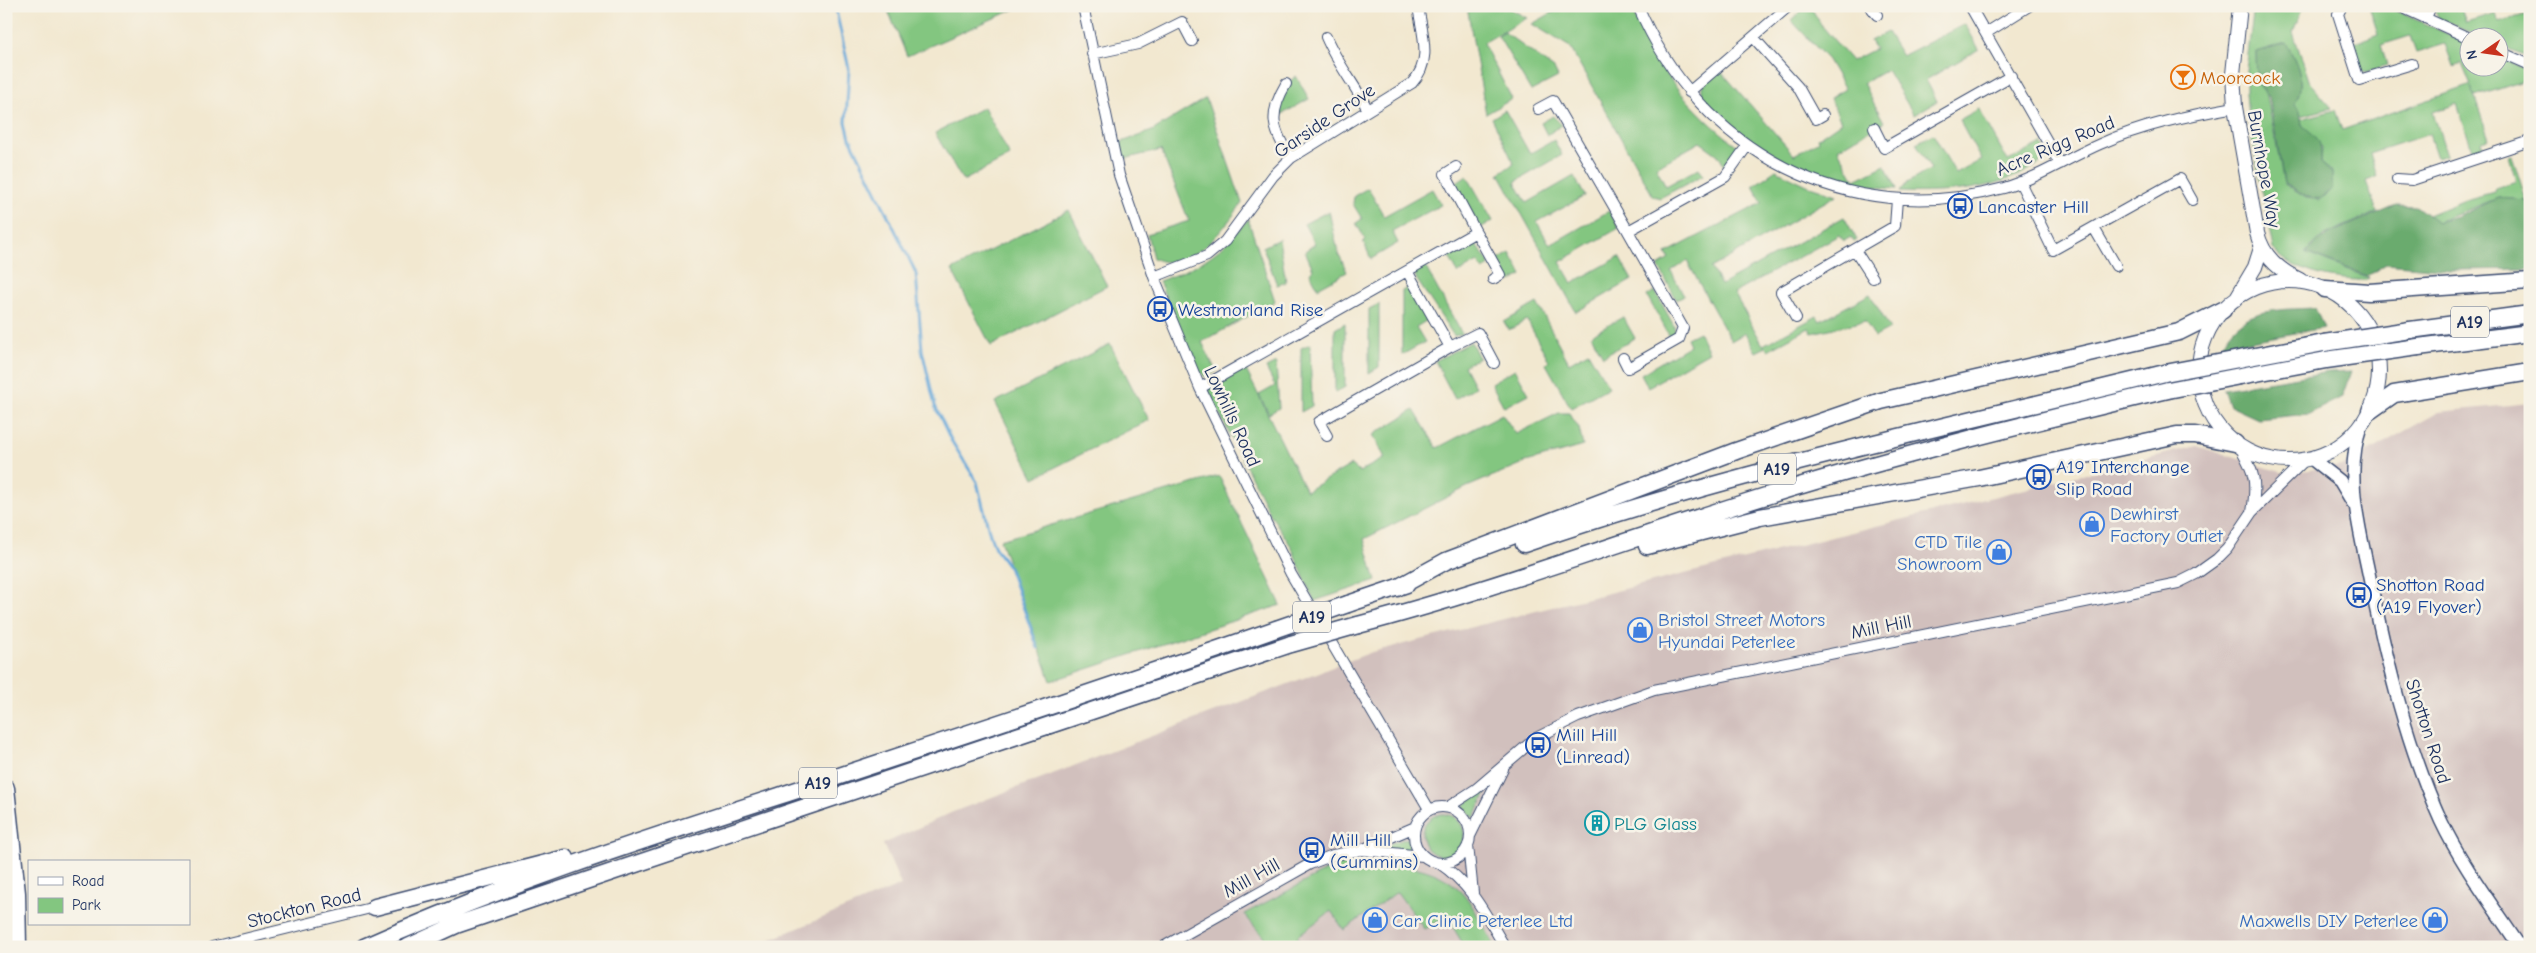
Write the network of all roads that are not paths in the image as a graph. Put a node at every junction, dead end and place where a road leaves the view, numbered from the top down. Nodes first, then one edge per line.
1 (1083, 6) edge
2 (1418, 6) edge
3 (1638, 6) edge
4 (1789, 6) edge
5 (1870, 6) edge
6 (1970, 6) edge
7 (2029, 6) edge
8 (2240, 6) edge
9 (2342, 6) edge
10 (2399, 6) edge
11 (2432, 6) edge
12 (1878, 15) dead end
13 (2426, 18) junction
14 (1986, 33) junction
15 (2458, 33) edge
16 (1326, 37) dead end
17 (1754, 37) junction
18 (1192, 41) dead end
19 (1092, 54) junction
20 (2508, 55) edge
21 (2412, 64) dead end
22 (2530, 65) edge
23 (2011, 76) junction
24 (1286, 84) dead end
25 (1689, 92) junction
26 (2235, 107) junction
27 (1538, 109) dead end
28 (1368, 110) junction
29 (1823, 115) dead end
30 (1874, 128) dead end
31 (2530, 141) edge
32 (1748, 146) junction
33 (1292, 158) junction
34 (2060, 164) junction
35 (1456, 167) dead end
36 (2397, 179) dead end
37 (2020, 182) junction
38 (1898, 199) junction
39 (2192, 200) dead end
40 (2094, 228) junction
41 (1628, 231) junction
42 (1476, 232) junction
43 (2261, 248) junction
44 (1855, 250) junction
45 (2116, 266) dead end
46 (1407, 271) junction
47 (1154, 277) junction
48 (1872, 278) dead end
49 (1493, 279) dead end
50 (2530, 281) edge
51 (2305, 283) junction
52 (2324, 289) junction
53 (2236, 298) junction
54 (2223, 310) junction
55 (2530, 314) edge
56 (1796, 318) dead end
57 (2530, 333) edge
58 (1450, 348) junction
59 (1623, 358) dead end
60 (1494, 363) dead end
61 (2530, 372) edge
62 (1200, 388) junction
63 (2366, 418) junction
64 (1327, 436) dead end
65 (2238, 445) junction
66 (2309, 459) junction
67 (2355, 506) junction
68 (2252, 512) junction
69 (1522, 577) junction
70 (1397, 588) junction
71 (1504, 766) junction
72 (6, 788) edge
73 (1448, 807) junction
74 (1429, 809) junction
75 (1415, 827) junction
76 (678, 829) junction
77 (1469, 841) junction
78 (1361, 850) junction
79 (1423, 856) junction
80 (1439, 863) junction
81 (1473, 893) junction
82 (375, 907) joint
83 (18, 947) edge
84 (212, 947) edge
85 (364, 947) edge
86 (408, 947) edge
87 (1163, 947) edge
88 (1505, 947) edge
89 (2520, 947) edge

1 - 19 street, Lowhills Road
2 - 28 street, Garside Grove
3 - 25 street, Acre Rigg Road
4 - 17 street
5 - 12 street
6 - 14 street
7 - 14 street
8 - 26 main road, Burnhope Way
9 - 21 street
10 - 13 street
11 - 13 street
13 - 15 street
14 - 23 street
16 - 28 street
17 - 25 street
17 - 29 street
18 - 19 street
19 - 47 street, Lowhills Road
20 - 22 street
23 - 30 street
23 - 34 street
24 - 33 street
25 - 32 street, Acre Rigg Road
26 - 34 street, Acre Rigg Road
26 - 43 main road, Burnhope Way
27 - 41 street
28 - 33 street, Garside Grove
31 - 36 street
32 - 38 street, Acre Rigg Road
32 - 41 street
33 - 47 street, Garside Grove
34 - 37 street, Acre Rigg Road
35 - 42 street
37 - 38 street, Acre Rigg Road
37 - 40 street
38 - 44 street
39 - 40 street
40 - 45 street
41 - 59 street
42 - 46 street
42 - 49 street
43 - 51 main road, Burnhope Way
43 - 53 main road, Burnhope Way
44 - 48 street
44 - 56 street
46 - 58 street
46 - 62 street
47 - 62 street, Lowhills Road
50 - 52 highway
51 - 52 main road
51 - 53 main road
52 - 63 main road
53 - 54 main road
54 - 65 main road
54 - 70 highway
55 - 70 highway, A19, bridge
57 - 69 highway, A19, bridge
58 - 60 street
58 - 64 street
61 - 63 highway
62 - 74 street, Lowhills Road
63 - 66 main road
63 - 67 street, Shotton Road
65 - 66 main road
65 - 68 street, Mill Hill
65 - 69 highway
66 - 67 street, Shotton Road
66 - 68 street, Mill Hill
67 - 89 street, Shotton Road
68 - 71 street, Mill Hill
69 - 86 highway, A19, bridge
70 - 76 highway, A19, bridge
71 - 73 street, Mill Hill
71 - 77 street, Mill Hill
72 - 83 highway
73 - 74 street
73 - 77 street
74 - 75 street
75 - 78 street, Mill Hill
75 - 79 street
76 - 82 highway
76 - 85 highway, A19
77 - 80 street
77 - 81 street
78 - 79 street, Mill Hill
78 - 87 street, Mill Hill
79 - 80 street
80 - 81 street
81 - 88 street
82 - 84 street, Stockton Road

